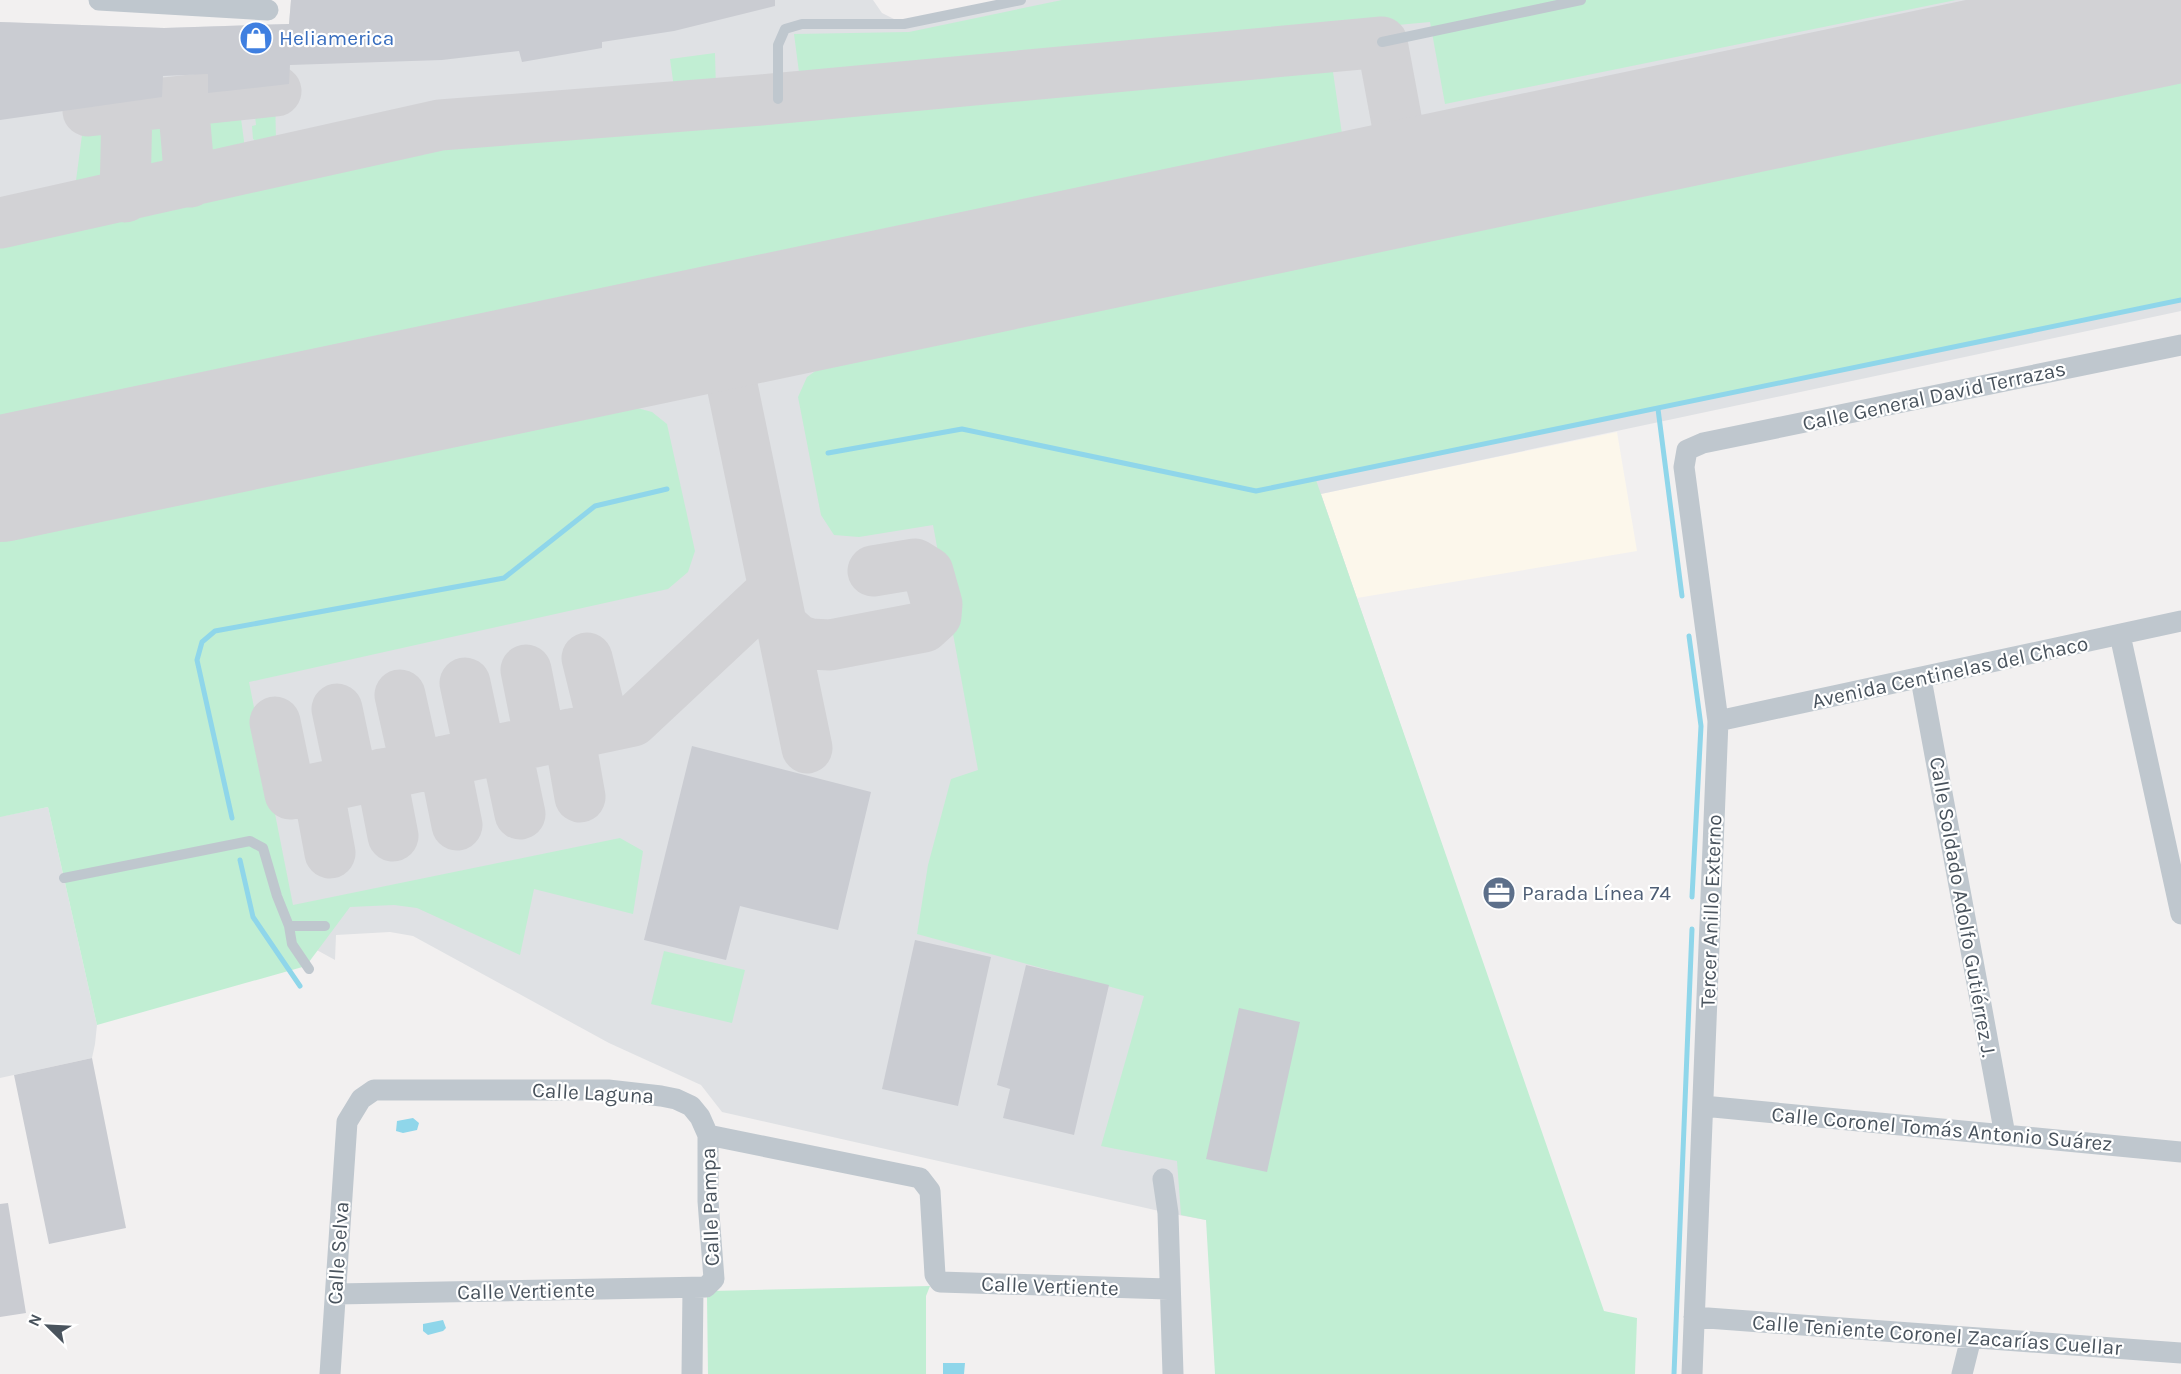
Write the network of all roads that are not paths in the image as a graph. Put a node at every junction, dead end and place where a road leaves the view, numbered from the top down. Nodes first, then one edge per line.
1 (99, 0) edge
2 (1021, 0) edge
3 (1581, 0) edge
4 (268, 10) dead end
5 (1382, 42) dead end
6 (778, 99) dead end
7 (2181, 345) edge
8 (1687, 450) joint
9 (2181, 621) edge
10 (2120, 635) junction
11 (1921, 679) junction
12 (1718, 721) junction
13 (64, 878) dead end
14 (2181, 914) edge
15 (289, 926) junction
16 (325, 926) dead end
17 (309, 969) dead end
18 (1703, 1106) junction
19 (346, 1133) joint
20 (708, 1135) junction
21 (2005, 1135) junction
22 (2181, 1152) edge
23 (1163, 1179) dead end
24 (714, 1279) joint
25 (693, 1288) junction
26 (1168, 1289) junction
27 (336, 1294) junction
28 (1694, 1317) junction
29 (1971, 1338) junction
30 (2181, 1353) edge
31 (330, 1374) edge
32 (692, 1374) edge
33 (1173, 1374) edge
34 (1692, 1374) edge
35 (1962, 1374) edge

1 - 4 street
2 - 6 lane
3 - 5 lane
7 - 8 street, Calle General David Terrazas
8 - 12 street, Tercer Anillo Externo
9 - 10 street, Avenida Centinelas del Chaco
10 - 11 street, Avenida Centinelas del Chaco
10 - 14 street
11 - 12 street, Avenida Centinelas del Chaco
11 - 21 street, Calle Soldado Adolfo Gutiérrez J.
12 - 18 street, Tercer Anillo Externo
13 - 15 lane
15 - 16 lane
15 - 17 lane
18 - 21 street, Calle Coronel Tomás Antonio Suárez
18 - 28 street, Tercer Anillo Externo
19 - 20 street, Calle Laguna
19 - 27 street, Calle Selva
20 - 24 street, Calle Pampa
20 - 26 street, Calle Vertiente
21 - 22 street, Calle Coronel Tomás Antonio Suárez
23 - 26 street
24 - 25 street, Calle Vertiente
25 - 27 street, Calle Vertiente
25 - 32 street, Calle Pampa
26 - 33 street
27 - 31 street, Calle Selva
28 - 29 street, Calle Teniente Coronel Zacarías Cuellar
28 - 34 street, Tercer Anillo Externo
29 - 30 street, Calle Teniente Coronel Zacarías Cuellar
29 - 35 street

